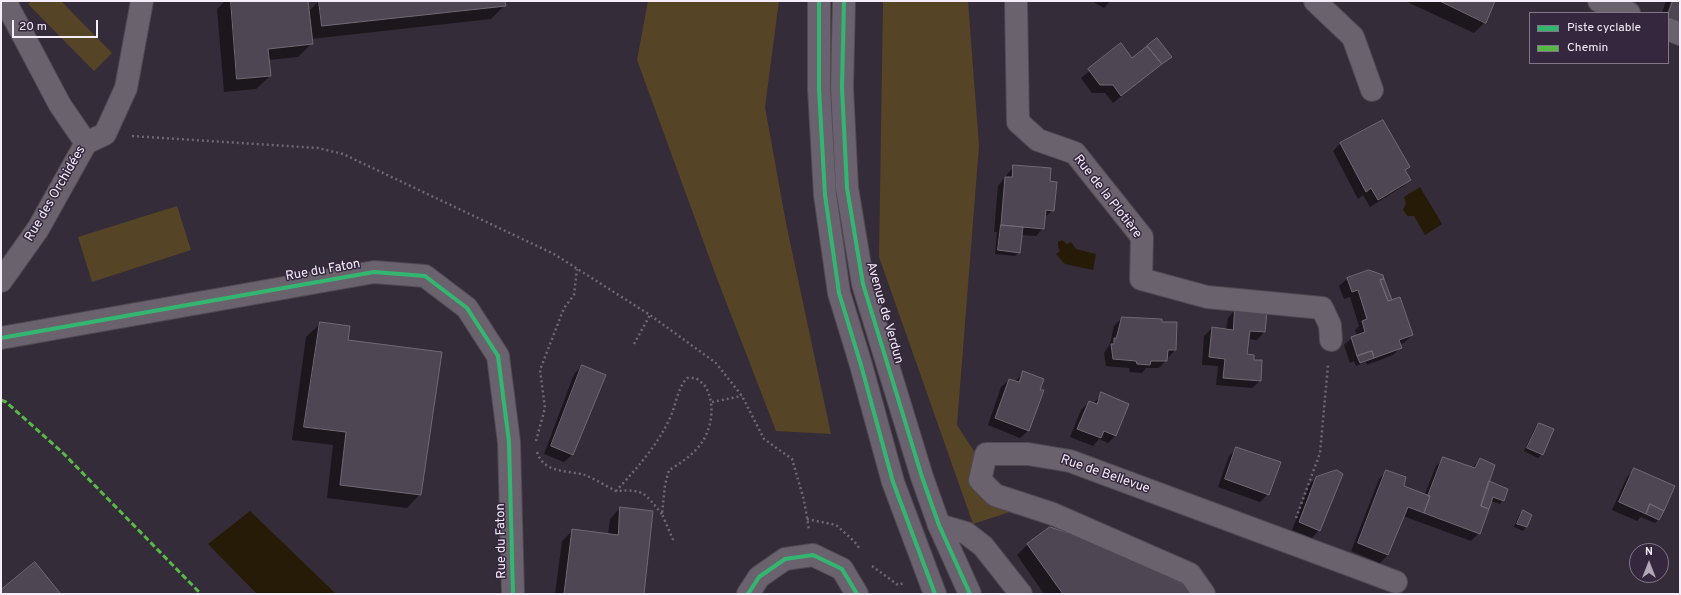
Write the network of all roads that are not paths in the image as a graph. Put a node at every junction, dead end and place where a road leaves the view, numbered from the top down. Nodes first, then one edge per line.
1 (4, 1) edge
2 (142, 1) edge
3 (820, 1) edge
4 (844, 1) edge
5 (1016, 1) edge
6 (1315, 1) edge
7 (1599, 1) edge
8 (1626, 12) edge
9 (1669, 29) edge
10 (1680, 34) edge
11 (1372, 90) dead end
12 (96, 139) junction
13 (1, 281) edge
14 (1, 338) edge
15 (1331, 340) road end
16 (939, 526) junction
17 (1396, 582) dead end
18 (513, 594) edge
19 (748, 594) edge
20 (857, 594) edge
21 (935, 594) edge
22 (970, 594) edge
23 (1021, 594) edge
24 (1204, 594) edge

1 - 12 street, Rue des Orchidées
2 - 12 street
3 - 21 main road
4 - 16 main road, Avenue de Verdun
5 - 15 street, Rue de la Plotière
6 - 11 street
7 - 8 street
9 - 10 street
12 - 13 street, Rue des Orchidées
14 - 18 street, Rue du Faton
16 - 22 main road, Avenue de Verdun
16 - 23 street
17 - 24 street, Rue de Bellevue
19 - 20 street

